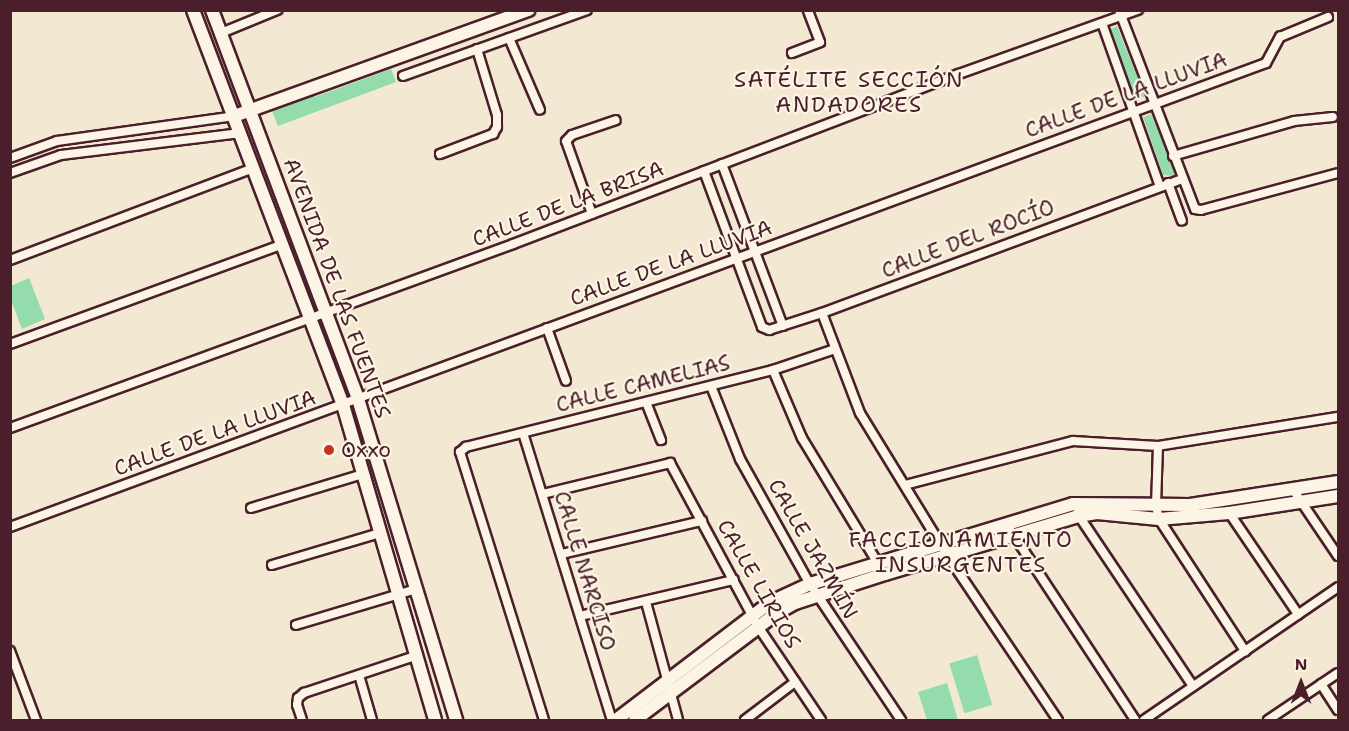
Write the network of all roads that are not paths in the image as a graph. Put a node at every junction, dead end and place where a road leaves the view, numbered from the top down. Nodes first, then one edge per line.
1 (193, 10) edge
2 (212, 10) edge
3 (278, 10) edge
4 (528, 10) edge
5 (587, 10) edge
6 (808, 10) edge
7 (1138, 10) edge
8 (1120, 14) edge
9 (1328, 17) dead end
10 (1102, 23) junction
11 (221, 33) junction
12 (509, 38) junction
13 (477, 49) junction
14 (792, 52) dead end
15 (403, 76) dead end
16 (1153, 104) junction
17 (251, 110) junction
18 (540, 110) dead end
19 (1132, 111) junction
20 (234, 116) junction
21 (1333, 117) dead end
22 (616, 120) dead end
23 (258, 127) junction
24 (240, 133) junction
25 (440, 154) dead end
26 (1173, 156) junction
27 (10, 158) edge
28 (722, 165) junction
29 (254, 168) junction
30 (704, 171) junction
31 (10, 173) edge
32 (1338, 173) edge
33 (1183, 179) junction
34 (1164, 185) junction
35 (592, 214) junction
36 (1182, 221) dead end
37 (281, 245) junction
38 (755, 252) junction
39 (737, 258) junction
40 (10, 260) edge
41 (822, 313) junction
42 (325, 314) junction
43 (308, 320) junction
44 (783, 326) junction
45 (547, 328) junction
46 (10, 344) edge
47 (835, 349) junction
48 (773, 370) junction
49 (566, 381) dead end
50 (711, 386) junction
51 (358, 399) junction
52 (646, 402) junction
53 (343, 405) junction
54 (1338, 417) edge
55 (10, 428) edge
56 (523, 433) junction
57 (661, 440) dead end
58 (1158, 446) junction
59 (363, 474) junction
60 (1338, 482) edge
61 (905, 485) junction
62 (1292, 488) junction
63 (543, 494) junction
64 (1338, 496) edge
65 (1224, 500) junction
66 (1298, 501) junction
67 (251, 508) dead end
68 (1076, 510) junction
69 (1157, 512) junction
70 (1229, 513) junction
71 (702, 521) junction
72 (10, 527) edge
73 (1009, 528) junction
74 (380, 533) junction
75 (941, 544) junction
76 (562, 554) junction
77 (948, 555) junction
78 (1338, 556) edge
79 (272, 565) dead end
80 (881, 569) junction
81 (734, 580) junction
82 (810, 584) junction
83 (1338, 586) edge
84 (416, 589) junction
85 (398, 594) junction
86 (817, 596) junction
87 (646, 602) junction
88 (1298, 614) junction
89 (580, 616) junction
90 (753, 616) junction
91 (296, 624) dead end
92 (759, 628) junction
93 (10, 651) edge
94 (1245, 651) junction
95 (415, 656) junction
96 (14, 673) edge
97 (1338, 673) edge
98 (359, 675) junction
99 (666, 682) junction
100 (795, 682) junction
101 (1321, 684) junction
102 (1193, 686) junction
103 (669, 696) junction
104 (1338, 710) edge
105 (36, 720) edge
106 (302, 720) edge
107 (372, 720) edge
108 (435, 720) edge
109 (456, 720) edge
110 (544, 720) edge
111 (614, 720) edge
112 (635, 720) edge
113 (678, 720) edge
114 (746, 720) edge
115 (821, 720) edge
116 (900, 720) edge
117 (1058, 720) edge
118 (1135, 720) edge
119 (1144, 720) edge
120 (1268, 720) edge

1 - 20 street, AVENIDA DE LAS FUENTES
2 - 11 street, AVENIDA DE LAS FUENTES
3 - 11 street
4 - 17 street
5 - 12 street
6 - 14 street
7 - 8 street, CALLE DE LA BRISA
8 - 10 street, CALLE DE LA BRISA
8 - 16 street
9 - 16 street, CALLE DE LA LLUVIA
10 - 19 street
10 - 28 street, CALLE DE LA BRISA
11 - 17 street, AVENIDA DE LAS FUENTES
12 - 13 street
12 - 18 street
13 - 15 street
13 - 25 street
16 - 19 street, CALLE DE LA LLUVIA
16 - 26 street
17 - 20 street
17 - 23 street, AVENIDA DE LAS FUENTES
19 - 34 street
19 - 38 street, CALLE DE LA LLUVIA
20 - 24 street, AVENIDA DE LAS FUENTES
20 - 27 street
21 - 26 street
22 - 35 street
23 - 24 street
23 - 42 street, AVENIDA DE LAS FUENTES
24 - 29 street, AVENIDA DE LAS FUENTES
24 - 31 street
26 - 33 street
28 - 30 street, CALLE DE LA BRISA
28 - 38 street
29 - 37 street, AVENIDA DE LAS FUENTES
29 - 40 street
30 - 35 street, CALLE DE LA BRISA
30 - 39 street
32 - 33 street
33 - 34 street, CALLE DEL ROCÍO
34 - 36 street
34 - 41 street, CALLE DEL ROCÍO
35 - 42 street, CALLE DE LA BRISA
37 - 43 street, AVENIDA DE LAS FUENTES
37 - 46 street
38 - 39 street, CALLE DE LA LLUVIA
38 - 44 street
39 - 44 street, CALLE DEL ROCÍO
39 - 45 street, CALLE DE LA LLUVIA
41 - 44 street, CALLE DEL ROCÍO
41 - 47 street
42 - 43 street, CALLE DE LA BRISA
42 - 51 street, AVENIDA DE LAS FUENTES
43 - 53 street, AVENIDA DE LAS FUENTES
43 - 55 street, CALLE DE LA BRISA
45 - 49 street
45 - 51 street, CALLE DE LA LLUVIA
47 - 48 street, CALLE CAMELIAS
47 - 61 street
48 - 50 street, CALLE CAMELIAS
48 - 80 street
50 - 52 street, CALLE CAMELIAS
50 - 82 street, CALLE JAZMÍN
51 - 53 street, CALLE DE LA LLUVIA
51 - 84 street, AVENIDA DE LAS FUENTES
52 - 56 street, CALLE CAMELIAS
52 - 57 street
53 - 59 street, AVENIDA DE LAS FUENTES
53 - 72 street, CALLE DE LA LLUVIA
54 - 58 street
56 - 63 street, CALLE NARCISO
56 - 110 street, CALLE CAMELIAS
58 - 61 street
58 - 69 street
59 - 67 street
59 - 74 street, AVENIDA DE LAS FUENTES
60 - 62 street
61 - 75 street
62 - 65 street
62 - 66 street
63 - 71 street, CALLE LIRIOS
63 - 76 street, CALLE NARCISO
64 - 66 street
65 - 69 street
65 - 70 street
66 - 70 street
66 - 78 street
68 - 69 street
68 - 73 street
68 - 102 street
69 - 70 street
69 - 94 street
70 - 88 street
71 - 76 street
71 - 81 street, CALLE LIRIOS
73 - 75 street
73 - 77 street
73 - 118 street
74 - 79 street
74 - 85 street, AVENIDA DE LAS FUENTES
75 - 77 street
75 - 80 street
76 - 89 street, CALLE NARCISO
77 - 80 street
77 - 117 street
80 - 82 street
80 - 86 street
81 - 87 street
81 - 90 street, CALLE LIRIOS
82 - 86 street, CALLE JAZMÍN
82 - 90 street
83 - 88 street
84 - 85 street
84 - 109 street, AVENIDA DE LAS FUENTES
85 - 91 street
85 - 95 street, AVENIDA DE LAS FUENTES
86 - 92 street
86 - 116 street, CALLE JAZMÍN
87 - 89 street
87 - 99 street
88 - 94 street
89 - 111 street, CALLE NARCISO
90 - 92 street, CALLE LIRIOS
90 - 99 street
92 - 100 street, CALLE LIRIOS
92 - 103 street
93 - 96 street
94 - 102 street
95 - 98 street
95 - 108 street, AVENIDA DE LAS FUENTES
96 - 105 street
97 - 101 street
98 - 106 street
98 - 107 street
99 - 103 street
99 - 111 street
100 - 114 street
100 - 115 street, CALLE LIRIOS
101 - 104 street
101 - 120 street
102 - 119 street
103 - 112 street
103 - 113 street

